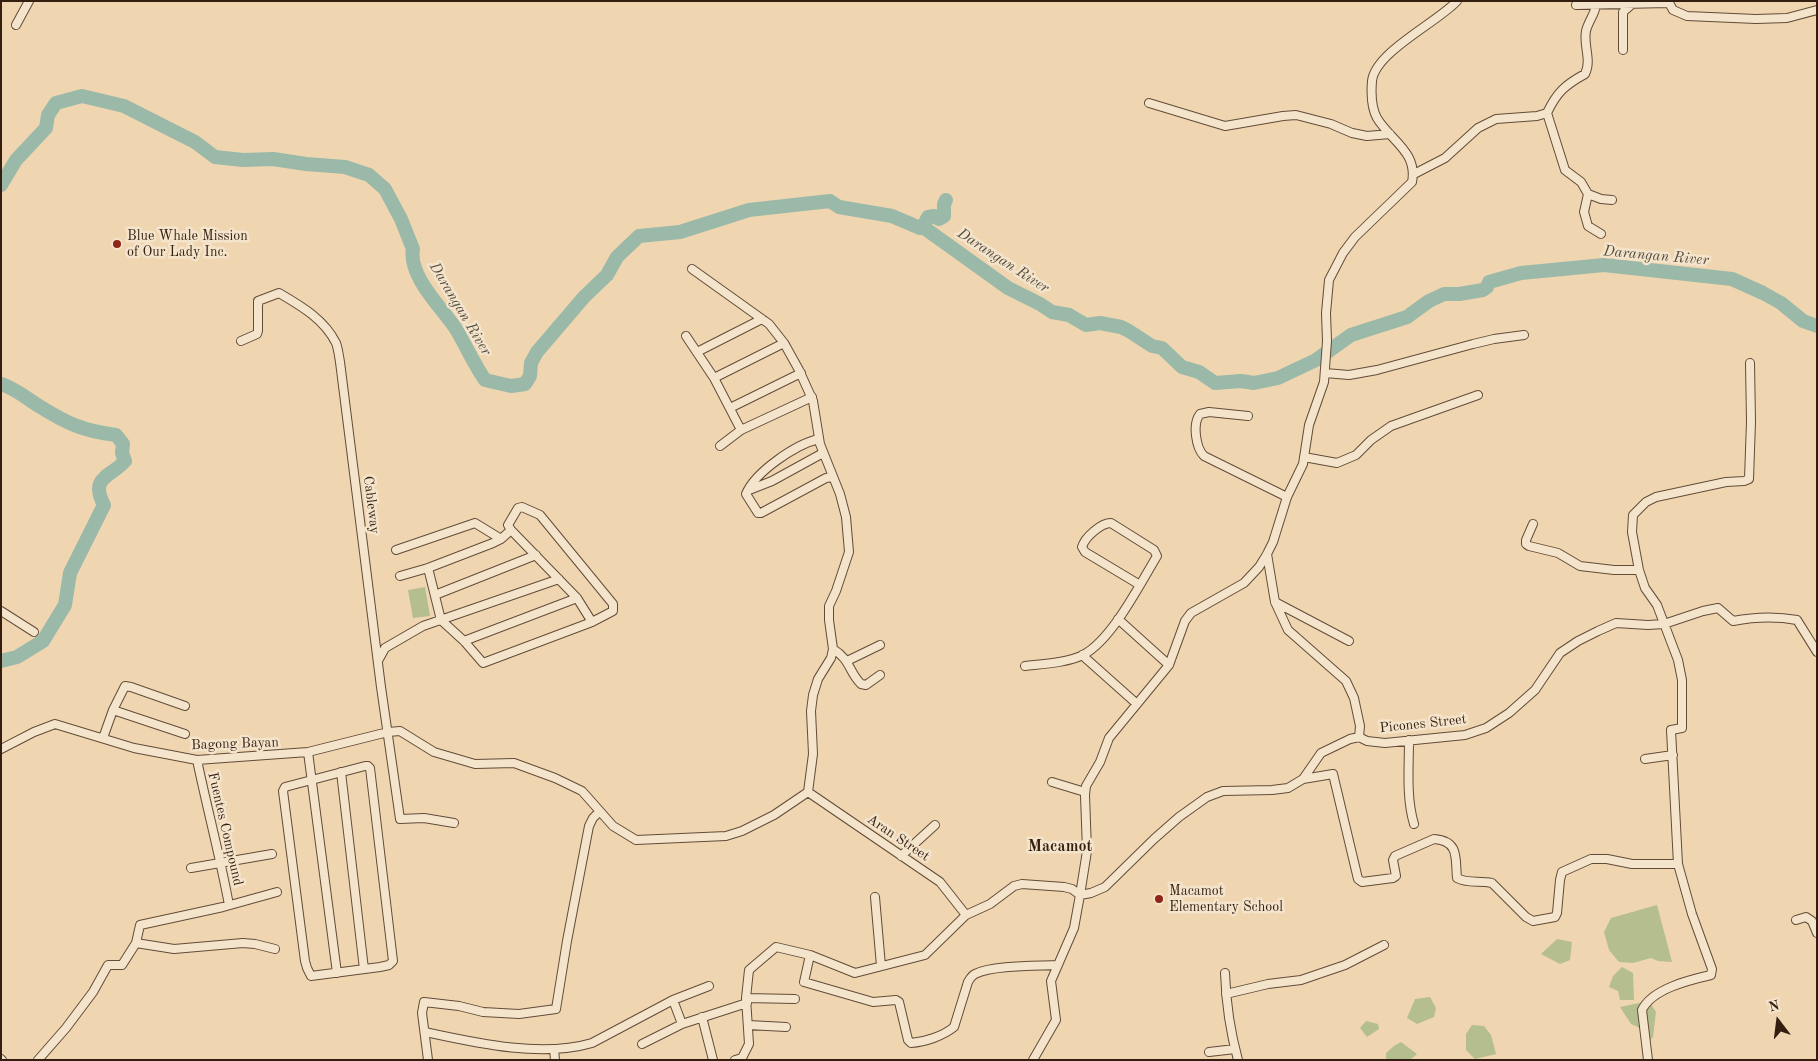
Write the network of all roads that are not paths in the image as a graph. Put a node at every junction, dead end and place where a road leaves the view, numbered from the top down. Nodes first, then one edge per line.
1 (30, 1) edge
2 (1457, 1) edge
3 (1668, 2) edge
4 (1576, 4) dead end
5 (1633, 4) junction
6 (1596, 5) junction
7 (1817, 10) edge
8 (16, 25) dead end
9 (1623, 50) dead end
10 (1150, 103) dead end
11 (1547, 113) junction
12 (1390, 134) junction
13 (1414, 174) junction
14 (1588, 194) junction
15 (1612, 200) dead end
16 (1601, 234) dead end
17 (692, 269) dead end
18 (762, 318) junction
19 (1524, 335) dead end
20 (686, 336) dead end
21 (241, 341) dead end
22 (784, 343) junction
23 (697, 352) junction
24 (1750, 362) dead end
25 (1325, 370) junction
26 (801, 373) junction
27 (714, 378) junction
28 (1478, 395) dead end
29 (812, 397) junction
30 (730, 408) junction
31 (1248, 416) dead end
32 (741, 430) junction
33 (819, 439) junction
34 (720, 446) dead end
35 (824, 453) junction
36 (1304, 457) junction
37 (833, 476) junction
38 (748, 491) junction
39 (1287, 497) junction
40 (1533, 524) dead end
41 (511, 530) junction
42 (501, 539) junction
43 (396, 550) dead end
44 (1268, 554) junction
45 (536, 555) junction
46 (428, 568) junction
47 (1639, 570) junction
48 (400, 576) dead end
49 (558, 579) junction
50 (1140, 585) junction
51 (435, 595) junction
52 (577, 598) junction
53 (1275, 602) junction
54 (1, 611) edge
55 (1118, 619) junction
56 (441, 620) junction
57 (592, 622) junction
58 (1664, 624) junction
59 (34, 632) dead end
60 (464, 641) junction
61 (1348, 641) dead end
62 (880, 646) dead end
63 (832, 649) junction
64 (1817, 652) edge
65 (1082, 655) junction
66 (847, 661) junction
67 (378, 662) junction
68 (1169, 665) junction
69 (1025, 666) dead end
70 (880, 675) dead end
71 (1137, 704) junction
72 (185, 706) dead end
73 (113, 710) junction
74 (388, 732) junction
75 (185, 734) dead end
76 (1360, 737) junction
77 (103, 738) junction
78 (1409, 740) junction
79 (1, 749) edge
80 (308, 752) junction
81 (1673, 755) junction
82 (1645, 758) dead end
83 (197, 760) junction
84 (341, 772) junction
85 (1303, 779) junction
86 (312, 780) junction
87 (1052, 782) dead end
88 (808, 792) junction
89 (1085, 792) junction
90 (599, 812) junction
91 (454, 823) dead end
92 (1414, 824) dead end
93 (935, 826) dead end
94 (272, 854) dead end
95 (901, 856) junction
96 (222, 863) junction
97 (1678, 864) junction
98 (191, 868) dead end
99 (277, 892) dead end
100 (1080, 895) junction
101 (875, 897) dead end
102 (229, 905) junction
103 (966, 915) junction
104 (1796, 920) dead end
105 (1817, 933) edge
106 (136, 943) junction
107 (1384, 945) dead end
108 (275, 949) dead end
109 (810, 955) junction
110 (1058, 965) junction
111 (881, 966) junction
112 (364, 969) junction
113 (337, 973) junction
114 (1225, 973) dead end
115 (709, 986) dead end
116 (1226, 994) junction
117 (795, 999) dead end
118 (673, 1000) junction
119 (746, 1001) junction
120 (702, 1017) junction
121 (682, 1024) junction
122 (748, 1025) junction
123 (786, 1027) dead end
124 (425, 1032) junction
125 (642, 1044) dead end
126 (554, 1048) junction
127 (1235, 1049) junction
128 (1209, 1052) dead end
129 (38, 1060) edge
130 (428, 1060) edge
131 (555, 1060) edge
132 (712, 1060) edge
133 (735, 1060) edge
134 (1033, 1060) edge
135 (1238, 1060) edge
136 (1648, 1060) edge

1 - 8 street
2 - 12 street
3 - 5 street
3 - 7 street
4 - 6 street
5 - 6 street
5 - 9 street
6 - 11 street
10 - 12 street
11 - 13 street
11 - 14 street
12 - 13 street
13 - 25 street
14 - 15 street
14 - 16 street
17 - 18 street
18 - 22 street
18 - 23 street
19 - 25 street
20 - 23 street
21 - 67 street, Cableway
22 - 26 street
22 - 27 street
23 - 27 street
24 - 47 street
25 - 36 street
26 - 29 street
26 - 30 street
27 - 30 street
28 - 36 street
29 - 32 street
29 - 33 street
30 - 32 street
31 - 39 street
32 - 34 street
33 - 35 street
33 - 38 street
35 - 37 street
35 - 38 street
36 - 39 street
37 - 38 street
37 - 63 street
39 - 44 street
40 - 47 street
41 - 42 street
41 - 45 street
41 - 57 street
42 - 43 street
42 - 46 street
44 - 53 street
44 - 68 street
45 - 49 street
45 - 51 street
46 - 48 street
46 - 51 street
47 - 58 street
49 - 52 street
49 - 56 street
50 - 50 street
50 - 55 street
51 - 56 street
52 - 57 street
52 - 60 street
53 - 61 street
53 - 76 street
54 - 59 street
55 - 65 street
55 - 68 street
56 - 60 street
56 - 67 street
57 - 60 street
58 - 64 street, Picones Street
58 - 78 street, Picones Street
58 - 81 street
62 - 66 street
63 - 66 street
63 - 88 street
65 - 69 street
65 - 71 street
66 - 70 street
67 - 74 street, Cableway
68 - 71 street
71 - 89 street
72 - 73 street
73 - 75 street
73 - 77 street
74 - 80 street, Bagong Bayan
74 - 90 street
74 - 91 street, Cableway
76 - 78 street, Picones Street
76 - 85 street
77 - 79 street, Bagong Bayan
77 - 83 street, Bagong Bayan
78 - 92 street
80 - 83 street, Bagong Bayan
80 - 86 street
81 - 82 street
81 - 97 street
83 - 96 street, Fuentes Compound
84 - 86 street
84 - 112 street
84 - 112 street
85 - 97 street
85 - 100 street
86 - 113 street
86 - 113 street
87 - 89 street
88 - 90 street
88 - 95 street, Aran Street
89 - 100 street
90 - 124 street
93 - 95 street
94 - 96 street
95 - 103 street, Aran Street
96 - 98 street
96 - 102 street, Fuentes Compound
97 - 136 street
99 - 102 street
100 - 103 street
100 - 110 street
101 - 111 street
102 - 106 street, Fuentes Compound
103 - 111 street
104 - 105 street
106 - 108 street
106 - 129 street, Fuentes Compound
107 - 116 street
109 - 110 street
109 - 111 street
109 - 119 street
110 - 134 street
112 - 113 street
114 - 116 street
115 - 118 street
116 - 127 street
117 - 119 street
118 - 121 street
118 - 126 street
119 - 120 street
119 - 122 street
120 - 121 street
120 - 132 street
121 - 125 street
122 - 123 street
122 - 133 street
124 - 126 street
124 - 130 street
126 - 131 street
127 - 128 street
127 - 135 street

